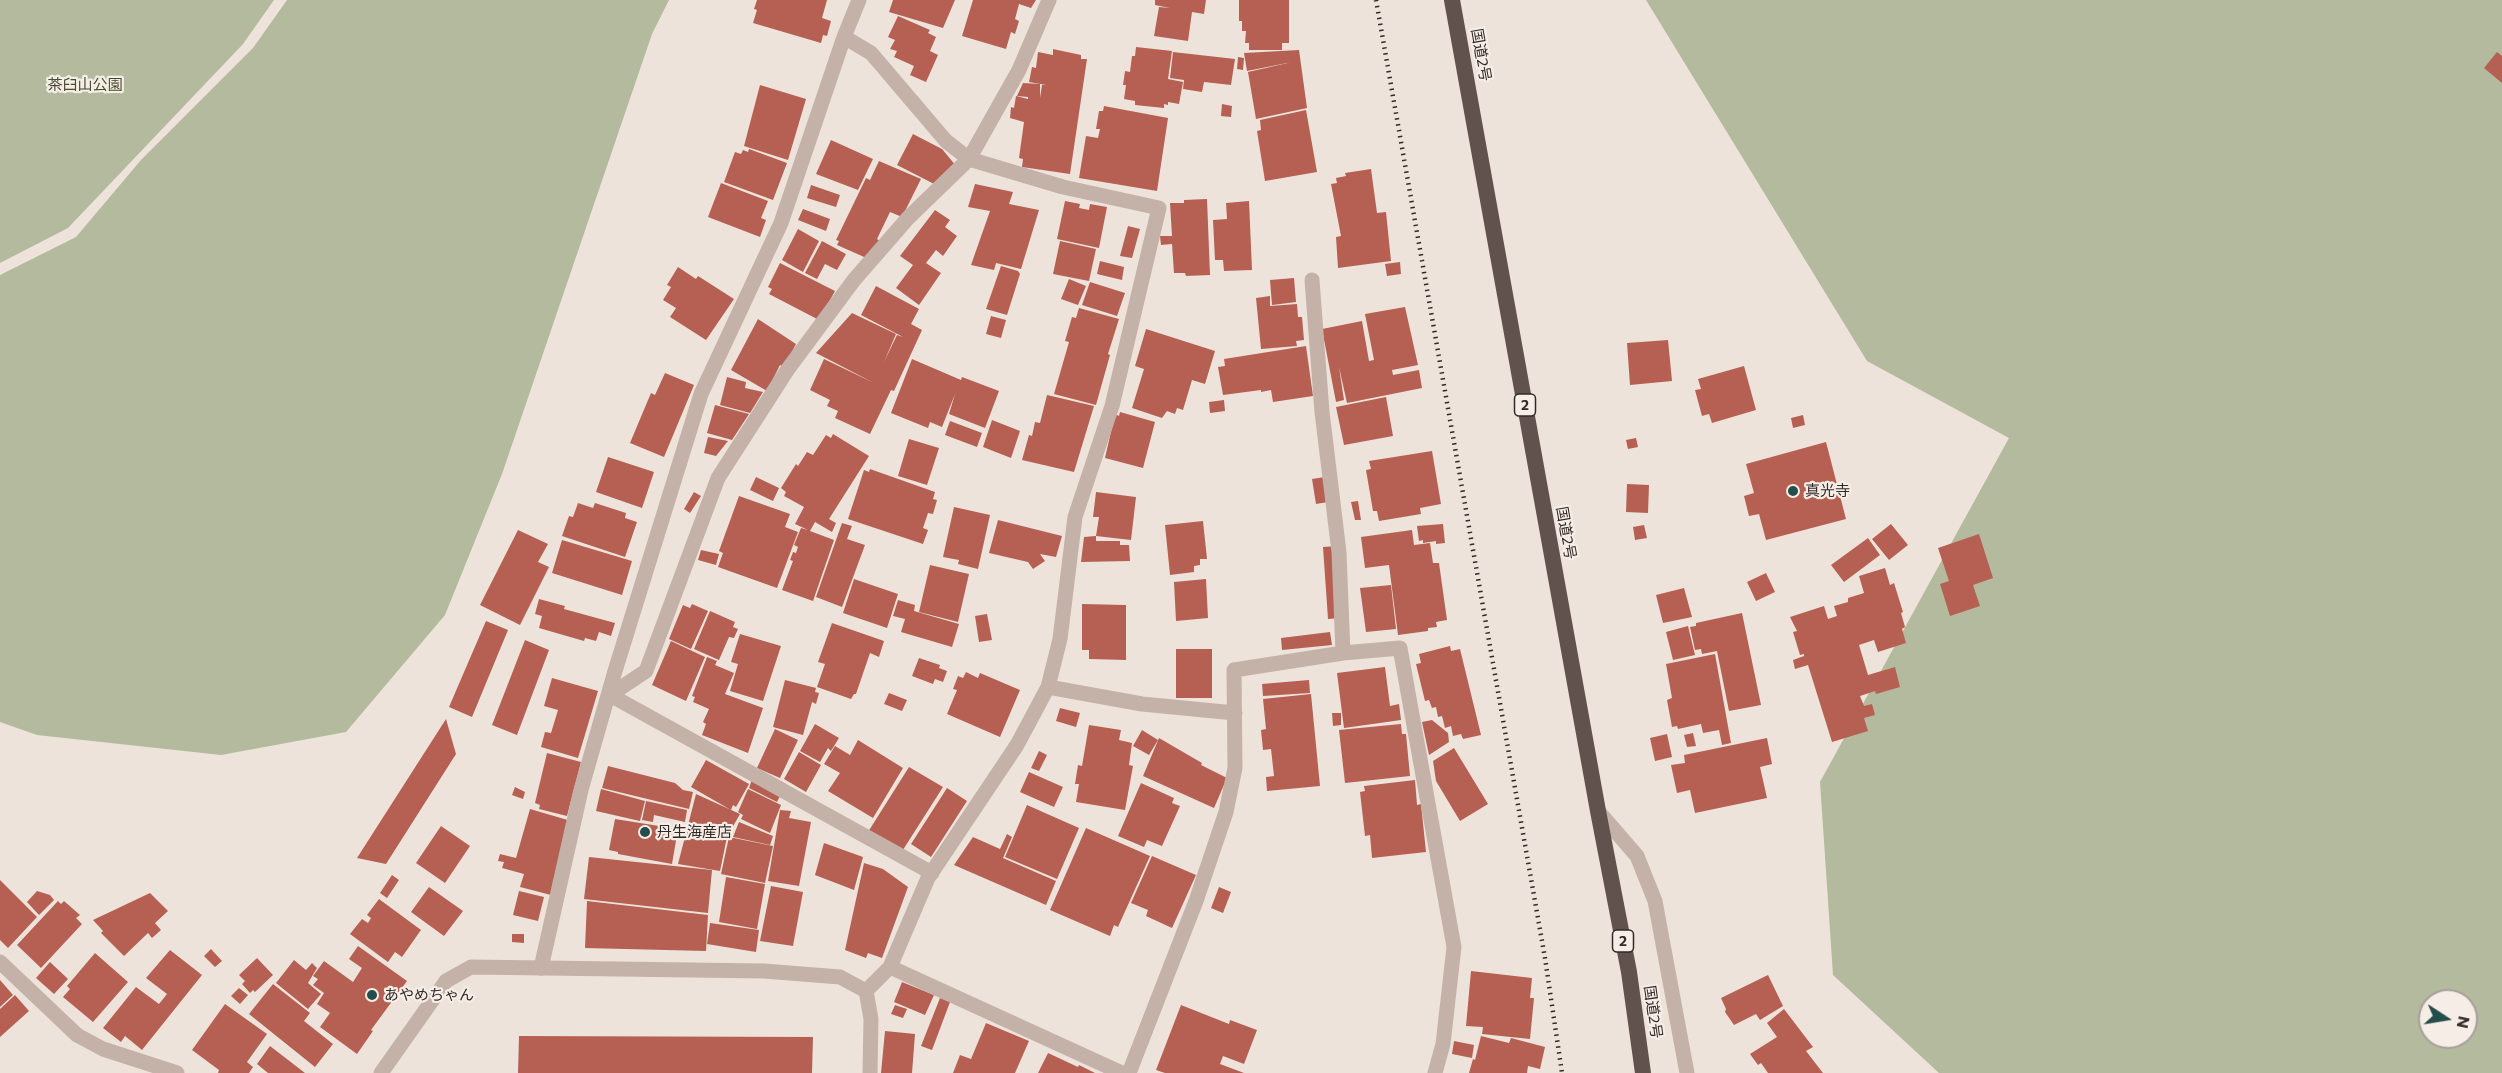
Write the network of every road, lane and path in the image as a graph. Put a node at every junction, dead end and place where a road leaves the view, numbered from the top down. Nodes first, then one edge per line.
1 (860, 0) edge
2 (1049, 0) edge
3 (1452, 0) edge
4 (844, 37) junction
5 (969, 159) junction
6 (1312, 280) dead end
7 (1343, 652) junction
8 (1048, 687) junction
9 (610, 695) junction
10 (1235, 713) junction
11 (1598, 811) junction
12 (932, 873) junction
13 (0, 962) edge
14 (890, 967) junction
15 (541, 968) junction
16 (866, 991) junction
17 (177, 1073) edge
18 (381, 1073) edge
19 (870, 1073) edge
20 (1122, 1073) edge
21 (1129, 1073) edge
22 (1435, 1073) edge
23 (1643, 1073) edge
24 (1687, 1073) edge

1 - 4 street
2 - 5 street
3 - 11 highway, 国道2号 / 2
4 - 5 street
4 - 9 street
5 - 8 street
5 - 9 street
6 - 7 street
7 - 10 street
7 - 22 street
8 - 10 street
8 - 12 street
9 - 12 street
9 - 15 street
10 - 21 street
11 - 23 highway, 国道2号 / 2
11 - 24 street
12 - 14 street
13 - 17 street
14 - 16 street
14 - 20 street
15 - 16 street
15 - 18 street
16 - 19 street

